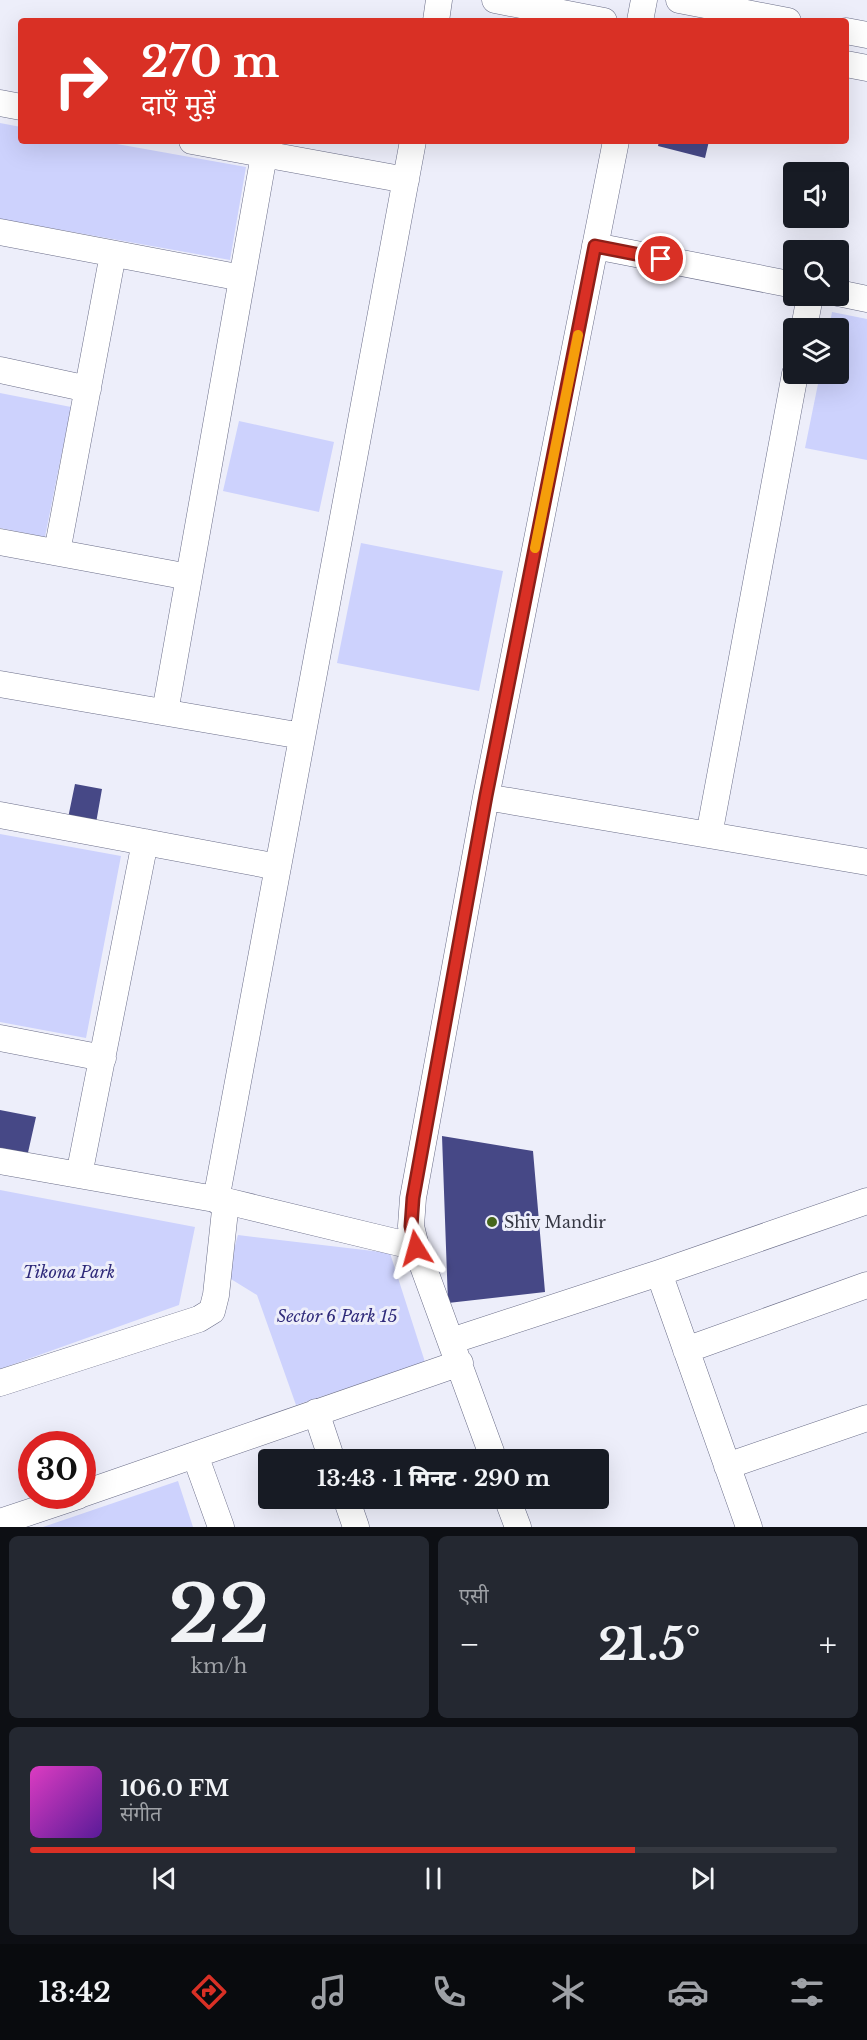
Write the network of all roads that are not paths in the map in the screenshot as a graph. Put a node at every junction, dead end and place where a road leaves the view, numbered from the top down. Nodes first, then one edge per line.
1 (440, 0) edge
2 (495, 0) edge
3 (644, 0) edge
4 (679, 0) edge
5 (764, 8) edge
6 (436, 18) edge
7 (588, 18) edge
8 (641, 18) edge
9 (782, 18) edge
10 (849, 32) edge
11 (867, 35) edge
12 (849, 65) edge
13 (867, 68) edge
14 (0, 103) edge
15 (18, 106) edge
16 (207, 144) edge
17 (412, 144) edge
18 (615, 144) edge
19 (264, 155) junction
20 (406, 180) junction
21 (0, 231) edge
22 (595, 246) junction
23 (113, 254) junction
24 (242, 278) junction
25 (783, 283) edge
26 (849, 295) edge
27 (867, 299) edge
28 (0, 370) edge
29 (793, 384) edge
30 (88, 389) junction
31 (0, 542) edge
32 (57, 552) junction
33 (189, 577) junction
34 (0, 684) edge
35 (165, 712) junction
36 (302, 736) junction
37 (486, 796) junction
38 (0, 815) edge
39 (709, 835) junction
40 (145, 842) junction
41 (867, 862) edge
42 (278, 867) junction
43 (0, 1038) edge
44 (102, 1058) junction
45 (0, 1161) edge
46 (79, 1175) junction
47 (221, 1201) junction
48 (867, 1201) edge
49 (416, 1248) junction
50 (659, 1273) junction
51 (867, 1285) edge
52 (686, 1350) junction
53 (455, 1352) junction
54 (0, 1383) edge
55 (316, 1412) junction
56 (867, 1418) edge
57 (328, 1449) edge
58 (490, 1449) edge
59 (195, 1455) junction
60 (727, 1466) junction
61 (96, 1489) edge
62 (39, 1509) edge
63 (350, 1509) edge
64 (511, 1509) edge
65 (0, 1522) edge
66 (221, 1527) edge
67 (356, 1527) edge
68 (518, 1527) edge
69 (748, 1527) edge

1 - 6 street
2 - 7 street
3 - 8 street
4 - 5 street
5 - 9 street
10 - 11 street
12 - 13 street
14 - 15 street
16 - 19 street
17 - 20 street
18 - 22 street
19 - 20 street
19 - 24 street
20 - 36 street
21 - 23 street
22 - 25 street
22 - 37 street
23 - 24 street
23 - 30 street
24 - 33 street
26 - 27 street
28 - 30 street
29 - 39 street
30 - 32 street
31 - 32 street
32 - 33 street
33 - 35 street
34 - 35 street
35 - 36 street
36 - 42 street
37 - 39 street
37 - 49 street
38 - 40 street
39 - 41 street
40 - 42 street
40 - 44 street
42 - 47 street
43 - 44 street
44 - 46 street
45 - 46 street
46 - 47 street
47 - 49 street
47 - 54 street
48 - 50 street
49 - 53 street
50 - 52 street
50 - 53 street
51 - 52 street
52 - 60 street
53 - 55 street
53 - 58 street
55 - 57 street
55 - 59 street
56 - 60 street
59 - 61 street
59 - 66 street
60 - 69 street
62 - 65 street
63 - 67 street
64 - 68 street

